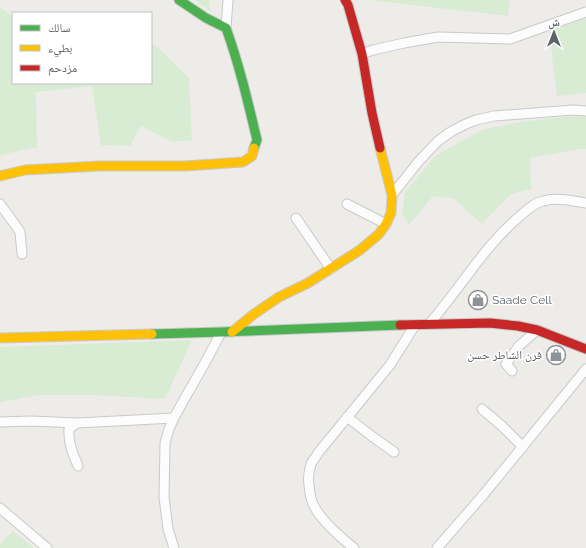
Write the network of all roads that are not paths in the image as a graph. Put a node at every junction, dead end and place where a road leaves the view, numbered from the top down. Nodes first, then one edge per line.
1 (178, 0) edge
2 (228, 0) edge
3 (344, 0) edge
4 (586, 12) edge
5 (226, 28) junction
6 (362, 54) junction
7 (586, 111) edge
8 (0, 176) edge
9 (392, 195) junction
10 (586, 203) edge
11 (0, 204) edge
12 (347, 204) dead end
13 (296, 218) dead end
14 (386, 224) junction
15 (22, 254) dead end
16 (331, 269) junction
17 (429, 324) junction
18 (415, 325) junction
19 (537, 330) junction
20 (222, 332) junction
21 (232, 332) junction
22 (0, 338) edge
23 (586, 349) edge
24 (586, 369) edge
25 (512, 370) dead end
26 (482, 409) dead end
27 (347, 416) junction
28 (174, 418) junction
29 (0, 422) edge
30 (77, 423) junction
31 (523, 447) junction
32 (394, 452) dead end
33 (78, 466) dead end
34 (0, 508) edge
35 (342, 545) edge
36 (47, 548) edge
37 (174, 548) edge
38 (354, 548) edge
39 (437, 548) edge

1 - 5 street
2 - 5 street
3 - 6 street
4 - 6 street
5 - 8 street
6 - 9 street
7 - 9 street
9 - 14 street
10 - 17 street
11 - 15 street
12 - 14 street
13 - 16 street
14 - 16 street
16 - 21 street
17 - 18 street
17 - 19 street
18 - 21 street
18 - 27 street
19 - 23 street
19 - 25 street
20 - 21 street
20 - 22 street
20 - 28 street
24 - 31 street
26 - 31 street
27 - 32 street
27 - 35 street
28 - 30 street
28 - 37 street
29 - 30 street
30 - 33 street
31 - 39 street
34 - 36 street
35 - 38 street

